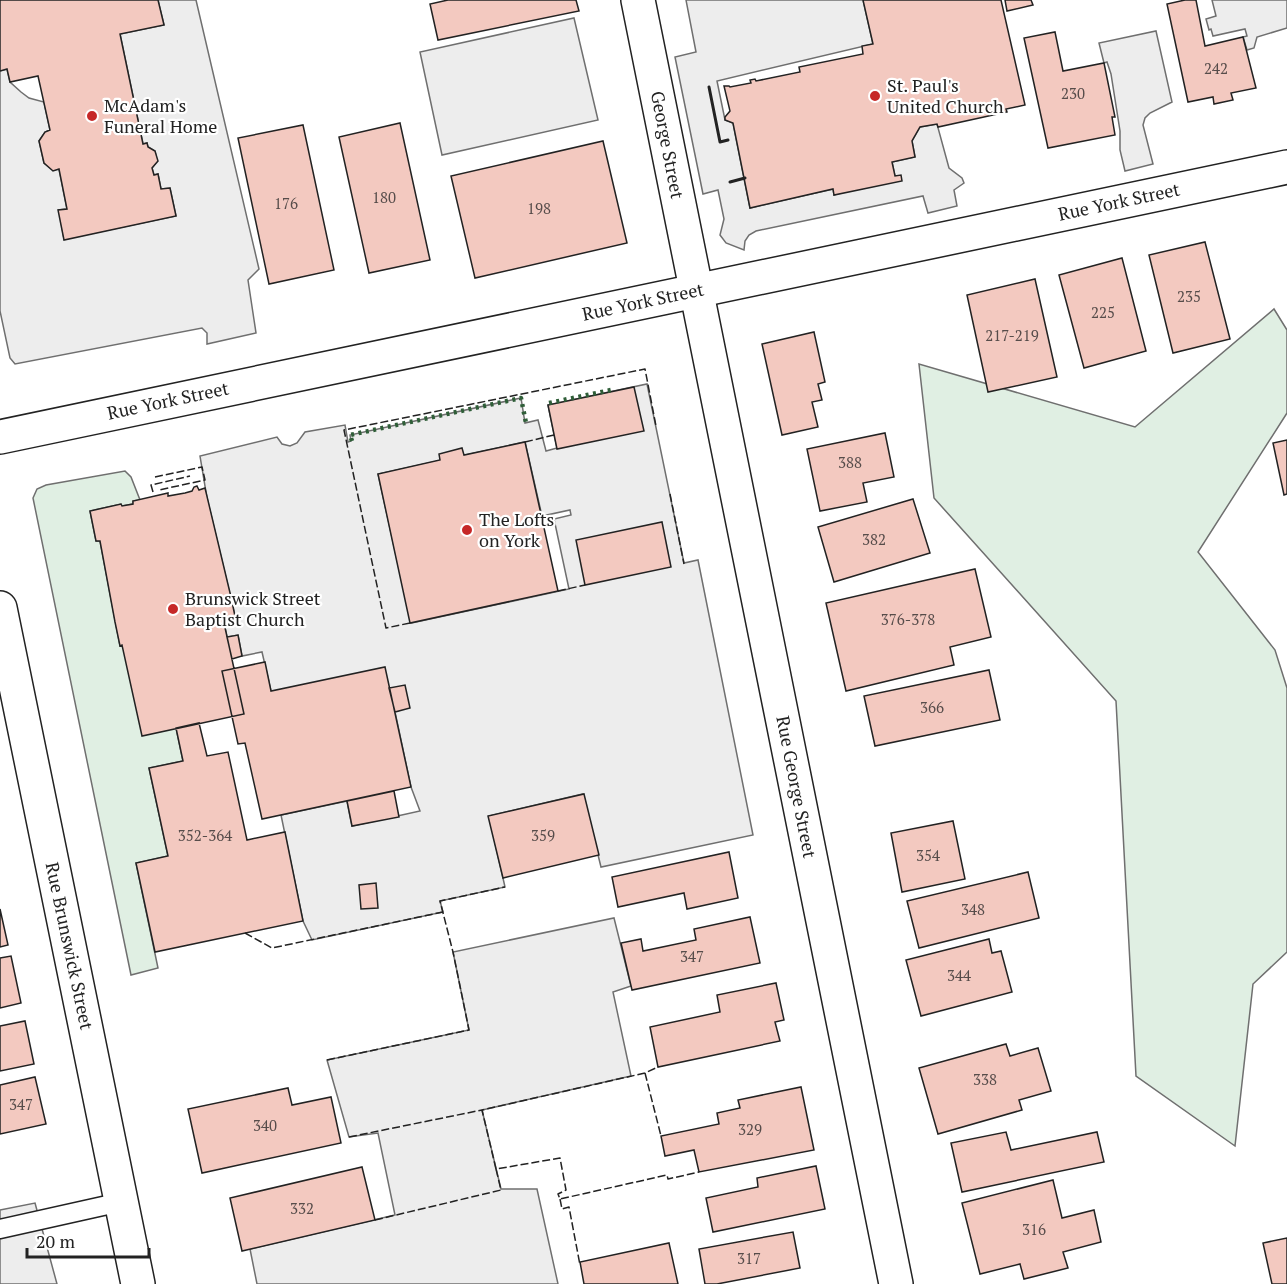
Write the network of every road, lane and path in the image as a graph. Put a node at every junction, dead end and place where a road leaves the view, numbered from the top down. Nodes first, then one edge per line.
1 (638, 0) edge
2 (1287, 166) edge
3 (697, 290) junction
4 (0, 436) edge
5 (0, 608) edge
6 (121, 1202) junction
7 (0, 1229) edge
8 (138, 1284) edge
9 (896, 1284) edge

1 - 3 street, George Street
2 - 3 street, Rue York Street
3 - 4 street, Rue York Street
3 - 9 street, Rue George Street
5 - 6 street, Rue Brunswick Street
6 - 7 lane
6 - 8 street, Rue Brunswick Street

